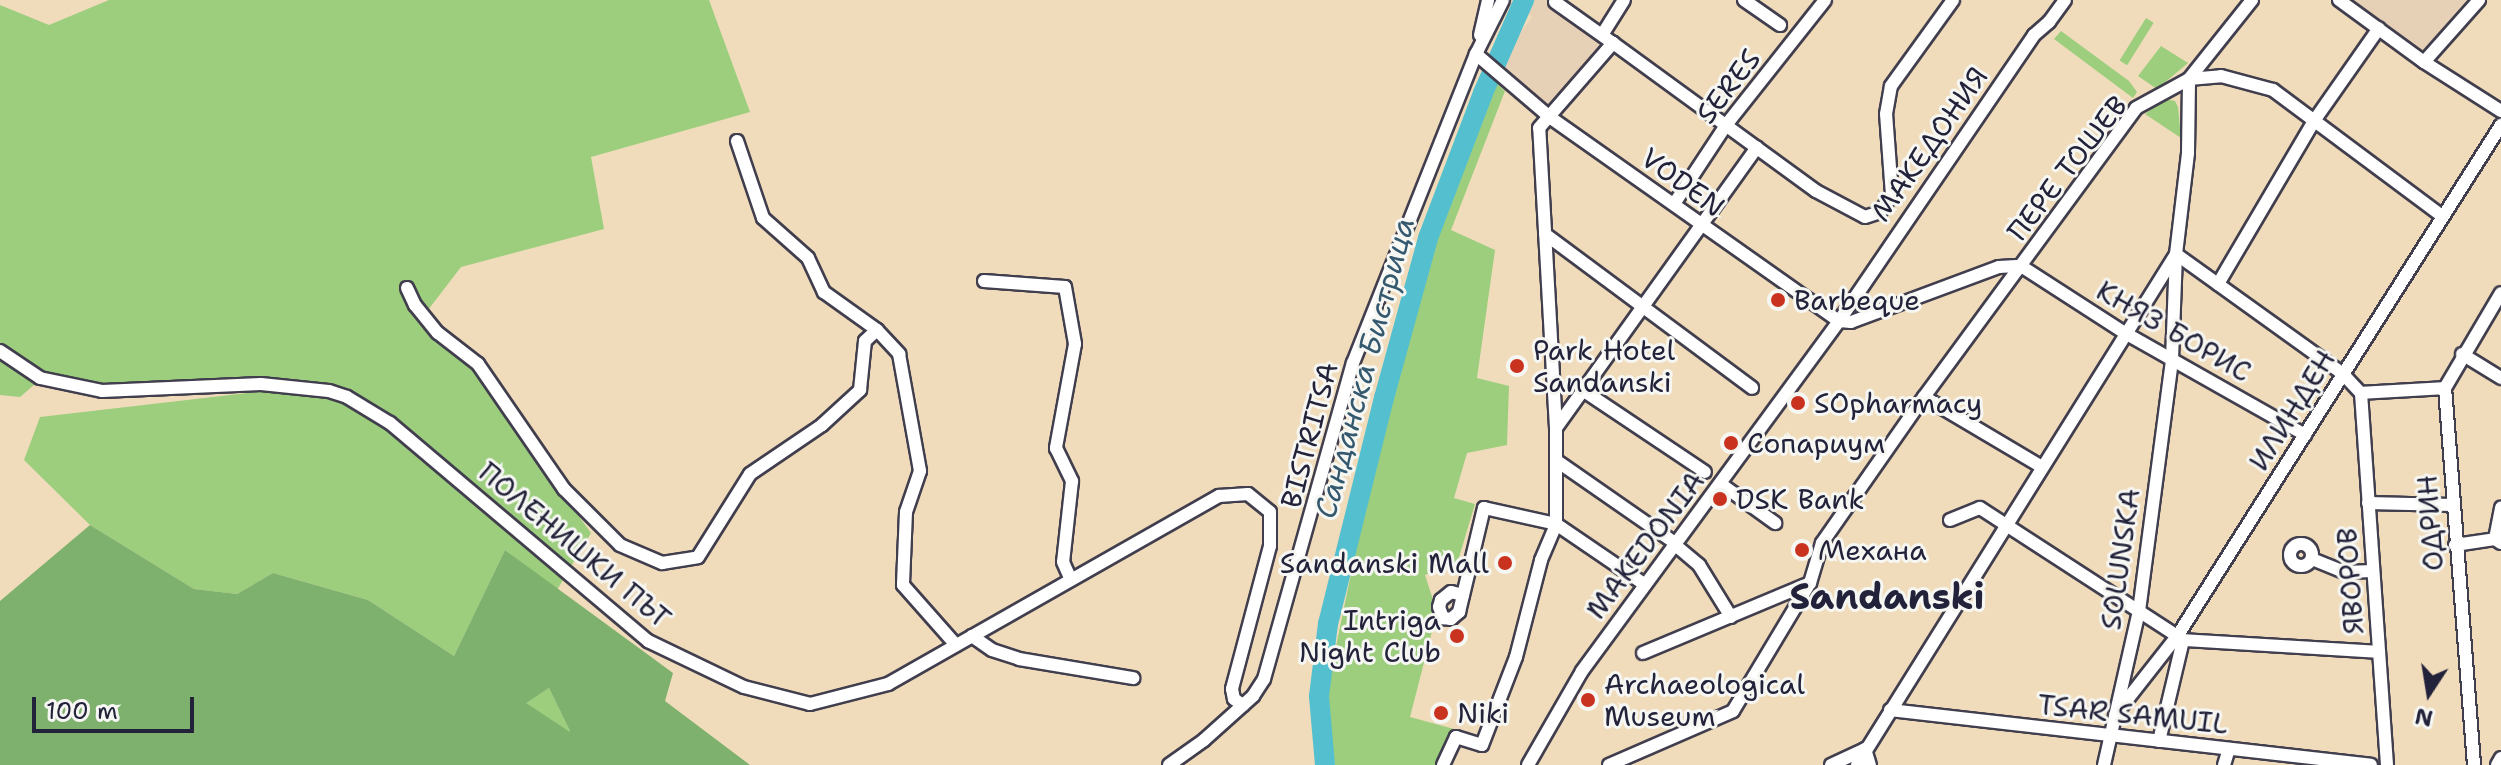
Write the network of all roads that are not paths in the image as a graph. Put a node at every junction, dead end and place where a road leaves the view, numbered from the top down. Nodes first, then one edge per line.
1 (1488, 0) edge
2 (1503, 0) edge
3 (1624, 0) edge
4 (1744, 0) edge
5 (1825, 0) edge
6 (1953, 0) edge
7 (2065, 0) edge
8 (2252, 0) edge
9 (2339, 0) edge
10 (2479, 0) edge
11 (1555, 2) edge
12 (1780, 25) dead end
13 (2379, 28) junction
14 (1608, 39) junction
15 (1480, 57) junction
16 (2424, 62) junction
17 (2189, 79) junction
18 (2501, 111) edge
19 (1551, 118) junction
20 (2314, 121) junction
21 (1726, 125) junction
22 (2501, 125) edge
23 (737, 141) dead end
24 (1757, 147) junction
25 (1674, 204) junction
26 (2441, 215) junction
27 (1701, 226) junction
28 (1545, 234) junction
29 (2176, 254) junction
30 (2021, 266) junction
31 (984, 281) dead end
32 (2218, 284) junction
33 (407, 288) dead end
34 (2499, 299) edge
35 (1644, 304) junction
36 (1839, 321) junction
37 (877, 330) junction
38 (2125, 333) junction
39 (0, 351) edge
40 (2462, 354) junction
41 (2172, 359) junction
42 (2343, 374) junction
43 (2501, 378) edge
44 (1752, 388) dead end
45 (2445, 388) junction
46 (1581, 389) junction
47 (2361, 393) junction
48 (1924, 397) junction
49 (1556, 428) junction
50 (2305, 435) junction
51 (1557, 461) junction
52 (2042, 467) junction
53 (1705, 472) dead end
54 (1721, 484) junction
55 (2368, 503) junction
56 (2452, 505) junction
57 (2501, 508) edge
58 (1950, 520) dead end
59 (1775, 523) dead end
60 (1556, 524) junction
61 (2007, 525) junction
62 (2498, 541) edge
63 (2455, 545) junction
64 (1677, 546) junction
65 (2312, 559) dead end
66 (2373, 571) junction
67 (1070, 578) junction
68 (1810, 583) junction
69 (1644, 584) junction
70 (1463, 595) dead end
71 (2139, 611) junction
72 (1731, 617) junction
73 (972, 636) junction
74 (2180, 638) junction
75 (956, 645) junction
76 (2379, 652) junction
77 (1643, 653) dead end
78 (1133, 678) dead end
79 (1243, 705) junction
80 (1890, 710) junction
81 (2115, 715) junction
82 (2111, 735) junction
83 (2159, 741) junction
84 (1865, 749) junction
85 (2229, 749) junction
86 (2501, 758) edge
87 (2312, 762) edge
88 (1169, 765) edge
89 (1443, 765) edge
90 (1528, 765) edge
91 (1609, 765) edge
92 (1831, 765) edge
93 (1857, 765) edge
94 (1870, 765) edge
95 (2104, 765) edge
96 (2224, 765) edge
97 (2371, 765) edge
98 (2387, 765) edge
99 (2474, 765) edge
100 (2497, 765) edge

1 - 15 street
2 - 15 street, BISTRITSA
3 - 14 street
4 - 12 street
5 - 21 street, SERES
6 - 24 street
7 - 36 street, МАКЕДОНИЯ
8 - 17 street, ПЕРЕ ТОШЕВ
9 - 13 street
10 - 16 street
11 - 14 street
13 - 16 street
13 - 20 street
14 - 19 street
14 - 21 street
15 - 19 street, VODEN
15 - 79 street, BISTRITSA
16 - 18 street
17 - 20 street
17 - 29 street, SOLUNSKA
17 - 30 street, ПЕРЕ ТОШЕВ
19 - 25 street, VODEN
19 - 28 street
20 - 26 street
20 - 32 street
21 - 24 street
21 - 25 street, SERES
22 - 26 street, ИЛИНДЕН
23 - 37 street
24 - 27 street
25 - 27 street, VODEN
26 - 42 street, ИЛИНДЕН
27 - 35 street
27 - 36 street, VODEN
28 - 35 street
28 - 49 street
29 - 32 street
29 - 38 street
29 - 41 street, SOLUNSKA
30 - 36 street
30 - 38 street, КНЯЗ БОРИС
30 - 48 street, ПЕРЕ ТОШЕВ
31 - 67 street
32 - 42 street
33 - 37 street
34 - 40 street, ОДРИН
35 - 44 street
35 - 46 street
36 - 54 street, MAKEDONIA
37 - 75 street
38 - 41 street, КНЯЗ БОРИС
38 - 52 street
39 - 75 street, ПОЛЕНИШКИ ПЪТ
40 - 43 street
40 - 45 street, ОДРИН
41 - 50 street, КНЯЗ БОРИС
41 - 71 street, SOLUNSKA
42 - 47 street
42 - 50 street, ИЛИНДЕН
45 - 47 street
45 - 56 street, ОДРИН
46 - 49 street
46 - 53 street
47 - 55 street, ЯВОРОВ
48 - 52 street
48 - 68 street, ПЕРЕ ТОШЕВ
49 - 51 street
50 - 74 street, ИЛИНДЕН
51 - 60 street
51 - 64 street
52 - 61 street
54 - 59 street
54 - 64 street, MAKEDONIA
55 - 56 street
55 - 66 street, ЯВОРОВ
56 - 63 street, ОДРИН
57 - 62 street
58 - 61 street
60 - 69 street
60 - 70 street
60 - 89 street
61 - 71 street
61 - 80 street
62 - 63 street
63 - 99 street, ОДРИН
64 - 69 street, MAKEDONIA
64 - 72 street
65 - 66 street
66 - 76 street, ЯВОРОВ
67 - 73 street, ПОЛЕНИШКИ ПЪТ
67 - 79 street, ПОЛЕНИШКИ ПЪТ
68 - 72 street
68 - 91 street, ПЕРЕ ТОШЕВ
69 - 90 street, MAKEDONIA
71 - 74 street
71 - 81 street, SOLUNSKA
72 - 77 street
73 - 75 street, ПОЛЕНИШКИ ПЪТ
73 - 78 street
74 - 76 street
74 - 81 street, ИЛИНДЕН
74 - 83 street
76 - 98 street, ЯВОРОВ
79 - 88 street, BISTRITSA
80 - 82 street, TSAR SAMUIL
80 - 84 street
81 - 82 street, SOLUNSKA
82 - 83 street, TSAR SAMUIL
82 - 95 street, SOLUNSKA
83 - 85 street, TSAR SAMUIL
84 - 92 street
84 - 93 street
84 - 94 street
85 - 87 street, TSAR SAMUIL
85 - 96 street
86 - 100 street
87 - 97 street, TSAR SAMUIL

